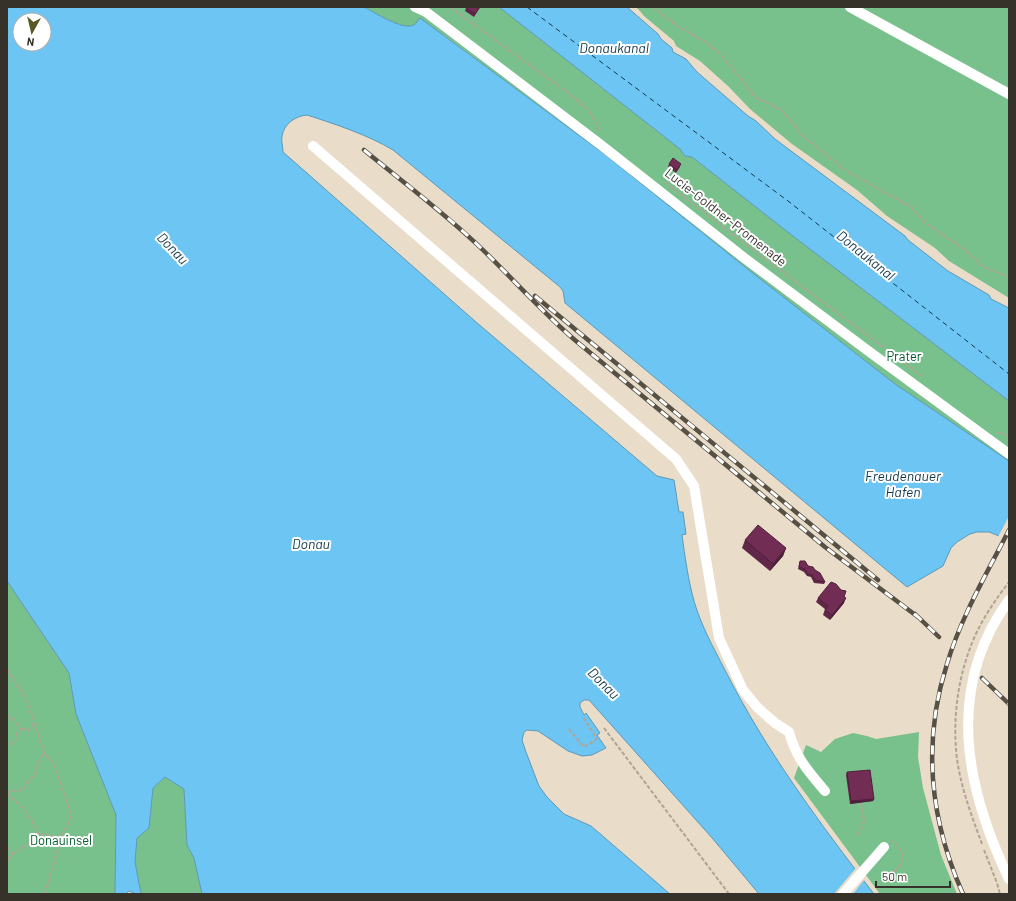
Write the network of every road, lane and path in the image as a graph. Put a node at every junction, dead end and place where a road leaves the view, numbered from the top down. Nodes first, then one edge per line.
1 (415, 7) edge
2 (450, 7) edge
3 (653, 7) edge
4 (850, 7) edge
5 (1009, 94) edge
6 (595, 127) dead end
7 (313, 146) dead end
8 (662, 179) dead end
9 (1009, 277) edge
10 (926, 379) dead end
11 (1009, 436) edge
12 (1004, 438) dead end
13 (1009, 454) edge
14 (1009, 582) edge
15 (1009, 600) edge
16 (994, 603) dead end
17 (7, 669) edge
18 (7, 716) edge
19 (584, 718) dead end
20 (35, 723) junction
21 (604, 728) dead end
22 (21, 729) junction
23 (569, 729) dead end
24 (7, 745) edge
25 (44, 753) junction
26 (825, 791) dead end
27 (7, 793) edge
28 (861, 803) edge
29 (39, 834) junction
30 (858, 835) dead end
31 (61, 838) junction
32 (887, 843) joint
33 (7, 848) edge
34 (13, 854) junction
35 (7, 860) edge
36 (889, 875) dead end
37 (1009, 879) edge
38 (45, 894) edge
39 (729, 894) edge
40 (843, 894) edge

1 - 13 street
2 - 6 path
3 - 9 path
4 - 5 street
7 - 26 street
8 - 10 path, Lucie-Goldner-Promenade
11 - 12 path
14 - 16 path
15 - 37 street
17 - 20 path
18 - 22 path
19 - 23 path
20 - 22 path
20 - 25 path
21 - 39 path
22 - 24 path
25 - 27 path
25 - 31 path
27 - 29 path
28 - 30 path
29 - 31 path
29 - 34 path
31 - 38 path
32 - 36 path
32 - 40 street
33 - 34 path
34 - 35 path

